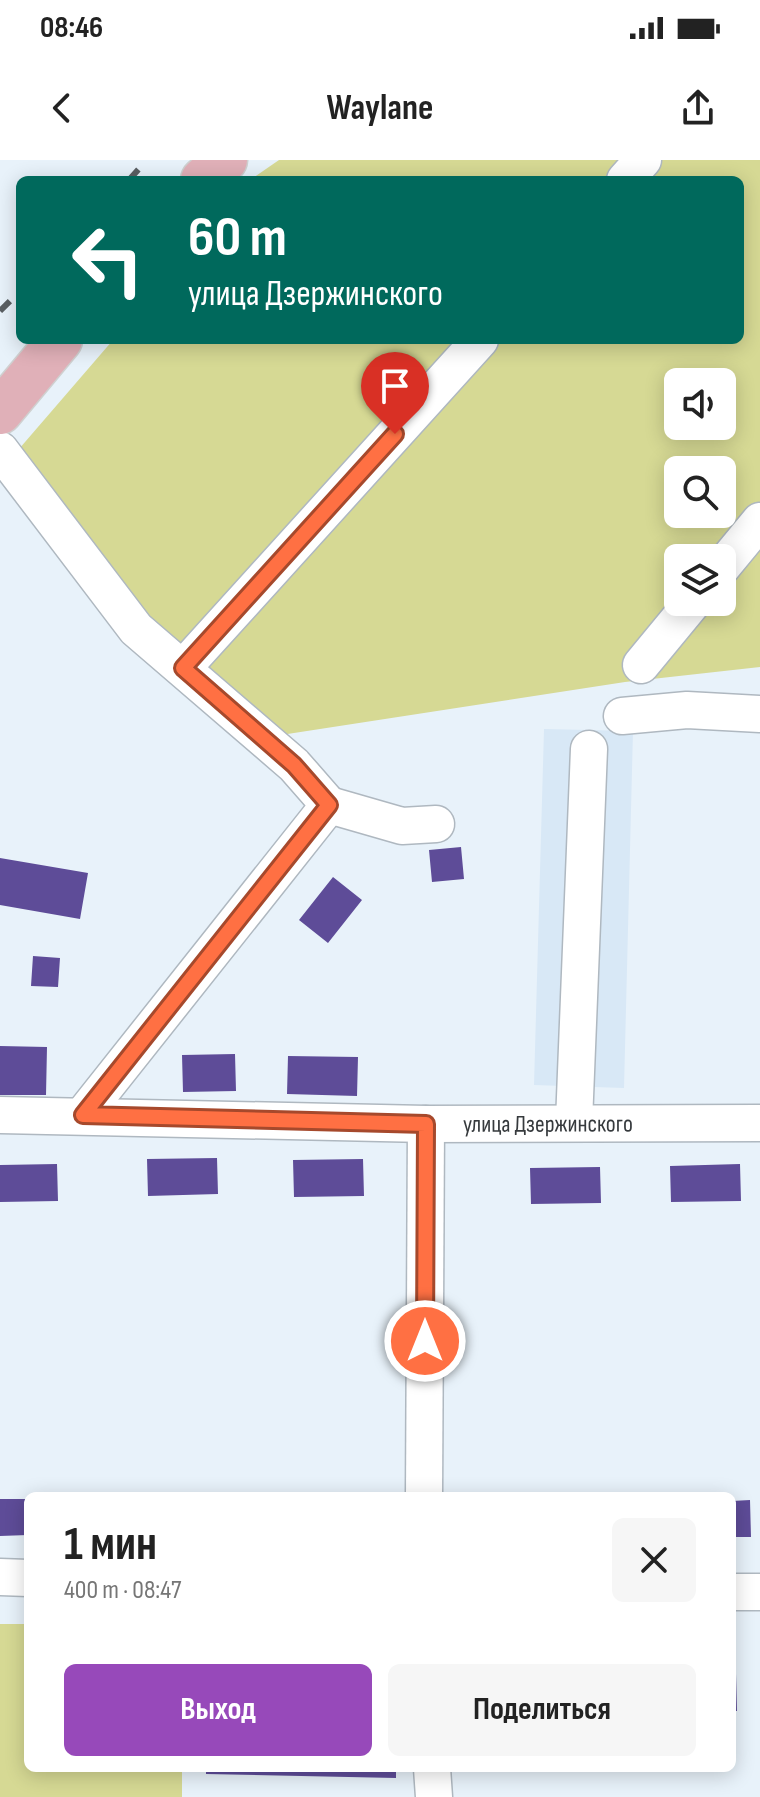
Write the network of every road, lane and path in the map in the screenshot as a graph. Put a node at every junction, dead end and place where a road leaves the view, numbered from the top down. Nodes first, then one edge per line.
1 (225, 160) edge
2 (643, 160) edge
3 (207, 176) edge
4 (629, 176) edge
5 (57, 344) edge
6 (476, 344) edge
7 (0, 412) edge
8 (0, 450) edge
9 (760, 521) edge
10 (736, 550) edge
11 (681, 616) edge
12 (641, 665) dead end
13 (183, 668) junction
14 (760, 714) edge
15 (622, 716) dead end
16 (589, 749) dead end
17 (329, 805) junction
18 (436, 824) dead end
19 (0, 1115) edge
20 (83, 1115) junction
21 (574, 1122) junction
22 (760, 1123) edge
23 (426, 1124) junction
24 (424, 1492) edge
25 (0, 1577) edge
26 (24, 1578) edge
27 (736, 1592) edge
28 (760, 1592) edge
29 (432, 1772) edge
30 (434, 1797) edge

1 - 3 main road
2 - 4 street
5 - 7 main road
6 - 13 street
8 - 13 street
9 - 10 street
11 - 12 street
13 - 17 street
14 - 15 street
16 - 21 street
17 - 18 street
17 - 20 street
19 - 20 street, улица Дзержинского
20 - 23 street, улица Дзержинского
21 - 22 street, улица Дзержинского
21 - 23 street, улица Дзержинского
23 - 24 street
25 - 26 street
27 - 28 street
29 - 30 street

